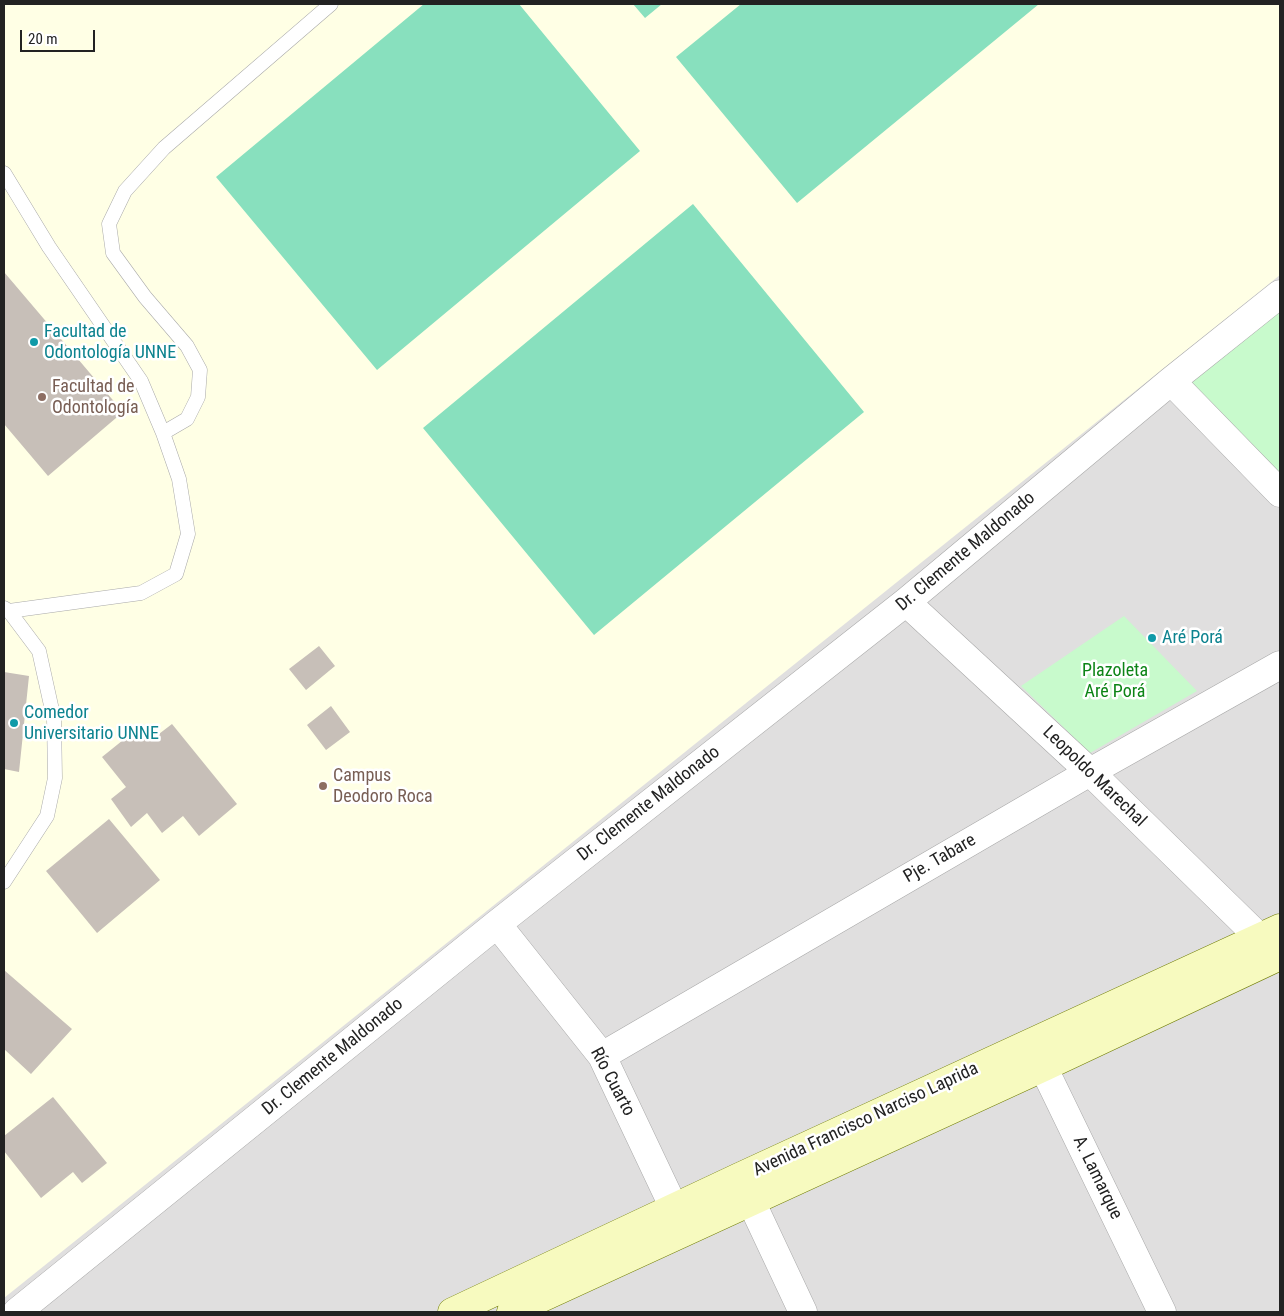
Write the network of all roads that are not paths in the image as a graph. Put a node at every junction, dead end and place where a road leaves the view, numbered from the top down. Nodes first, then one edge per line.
1 (331, 4) edge
2 (4, 173) edge
3 (1280, 294) edge
4 (1171, 381) junction
5 (163, 433) junction
6 (1280, 493) edge
7 (906, 602) junction
8 (6, 609) edge
9 (1280, 664) edge
10 (1090, 772) junction
11 (4, 882) edge
12 (497, 924) junction
13 (1274, 945) edge
14 (1038, 1055) junction
15 (602, 1056) junction
16 (739, 1178) junction
17 (751, 1202) junction
18 (678, 1220) junction
19 (17, 1312) edge
20 (452, 1312) edge
21 (511, 1312) edge
22 (803, 1312) edge
23 (1162, 1312) edge

1 - 5 lane
2 - 5 lane
3 - 4 street, Dr. Clemente Maldonado
4 - 6 street
4 - 7 street, Dr. Clemente Maldonado
5 - 8 lane
7 - 10 street, Leopoldo Marechal
7 - 12 street, Dr. Clemente Maldonado
8 - 11 lane
9 - 10 street, Pje. Tabare
10 - 13 street, Leopoldo Marechal
10 - 15 street, Pje. Tabare
12 - 15 street, Río Cuarto
12 - 19 street, Dr. Clemente Maldonado
13 - 14 main road, Avenida Francisco Narciso Laprida
14 - 16 main road, Avenida Francisco Narciso Laprida
14 - 17 main road, Avenida Francisco Narciso Laprida
14 - 23 street, A. Lamarque
15 - 18 street, Río Cuarto
16 - 17 street
16 - 18 main road, Avenida Francisco Narciso Laprida
17 - 18 main road, Avenida Francisco Narciso Laprida
17 - 22 street
18 - 20 main road, Avenida Francisco Narciso Laprida
18 - 21 main road, Avenida Francisco Narciso Laprida

